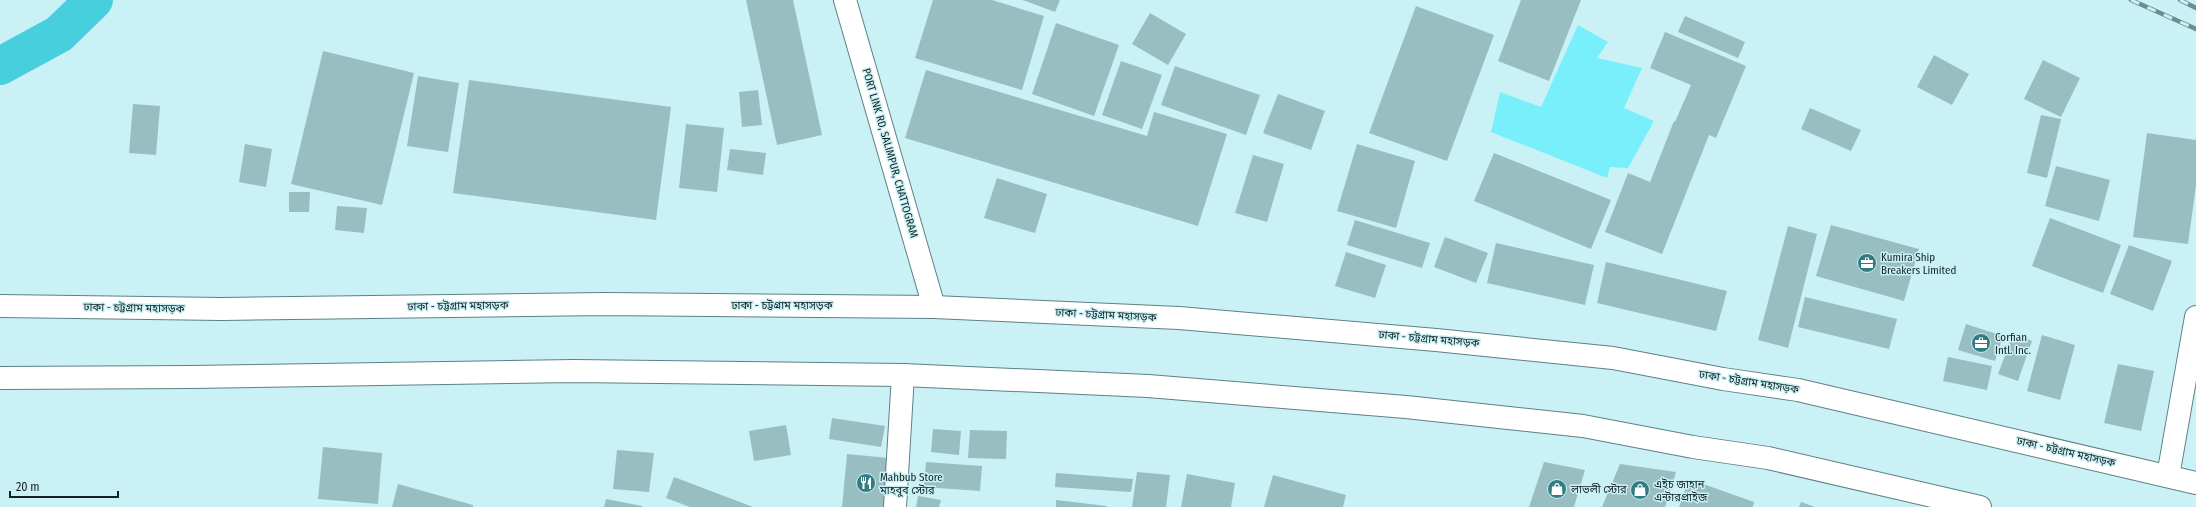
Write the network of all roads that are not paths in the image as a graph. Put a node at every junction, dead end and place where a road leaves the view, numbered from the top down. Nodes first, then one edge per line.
1 (845, 0) edge
2 (0, 306) edge
3 (934, 307) junction
4 (2196, 317) edge
5 (903, 375) junction
6 (0, 378) edge
7 (2168, 476) junction
8 (2196, 483) edge
9 (895, 507) edge
10 (1980, 507) edge

1 - 3 main road, PORT LINK RD, SALIMPUR, CHATTOGRAM
2 - 3 main road, ঢাকা - চট্টগ্রাম মহাসড়ক
3 - 7 main road, ঢাকা - চট্টগ্রাম মহাসড়ক
4 - 7 main road
5 - 6 main road
5 - 9 main road
5 - 10 main road
7 - 8 main road, ঢাকা - চট্টগ্রাম মহাসড়ক

